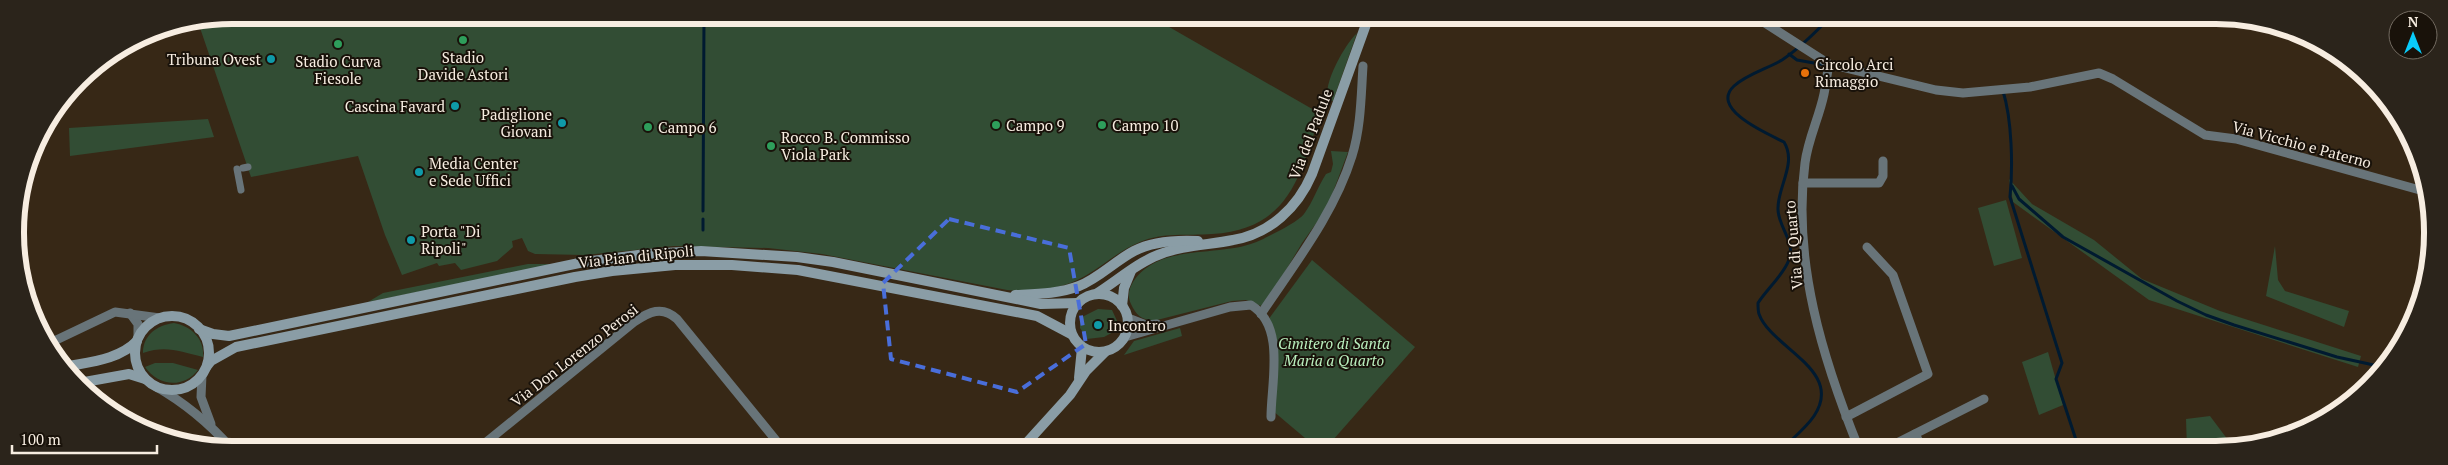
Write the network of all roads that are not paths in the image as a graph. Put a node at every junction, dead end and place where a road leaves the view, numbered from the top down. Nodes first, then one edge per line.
1 (1366, 24) edge
2 (1766, 24) edge
3 (1829, 64) junction
4 (1363, 66) dead end
5 (1883, 161) dead end
6 (243, 168) dead end
7 (1803, 183) junction
8 (240, 190) dead end
9 (2420, 190) edge
10 (1211, 243) junction
11 (1867, 247) dead end
12 (1131, 270) junction
13 (1096, 294) junction
14 (999, 295) junction
15 (1078, 303) junction
16 (1122, 306) junction
17 (130, 313) junction
18 (1262, 316) junction
19 (160, 318) junction
20 (1128, 318) junction
21 (1174, 322) junction
22 (200, 329) junction
23 (1071, 334) junction
24 (1125, 337) junction
25 (138, 340) junction
26 (54, 341) edge
27 (1082, 348) junction
28 (1105, 352) junction
29 (72, 365) edge
30 (204, 371) junction
31 (145, 379) junction
32 (87, 381) edge
33 (1078, 382) junction
34 (155, 386) junction
35 (1984, 399) dead end
36 (1846, 417) junction
37 (1271, 418) dead end
38 (212, 426) junction
39 (1915, 434) junction
40 (226, 441) edge
41 (488, 441) edge
42 (777, 441) edge
43 (1029, 441) edge
44 (1856, 441) edge
45 (1901, 441) edge
46 (1918, 441) edge

1 - 10 main road, Via del Padule
2 - 3 street, Via Vicchio e Paterno
3 - 7 street, Via di Quarto
3 - 9 street, Via Vicchio e Paterno
4 - 18 street
5 - 7 street
6 - 8 street
7 - 36 street, Via di Quarto
10 - 12 main road, Via del Padule
10 - 14 main road, Via Pian di Ripoli
11 - 36 street
12 - 13 main road, Via del Padule
12 - 16 main road
13 - 15 main road, Via del Padule
13 - 16 main road
14 - 15 main road, Via Pian di Ripoli
14 - 22 main road, Via Pian di Ripoli
15 - 23 main road
16 - 20 main road
17 - 19 street
17 - 25 street
17 - 26 street
18 - 21 street
18 - 37 street
19 - 22 main road, Via Pian di Ripoli
19 - 25 main road
20 - 21 street
20 - 24 main road
21 - 24 street
22 - 30 main road
23 - 27 main road
23 - 30 main road, Via Pian di Ripoli
24 - 28 main road
25 - 29 main road
25 - 31 main road
27 - 28 main road
27 - 33 main road
28 - 33 main road
30 - 34 main road, Via Pian di Ripoli
30 - 38 street
31 - 32 main road, Via Pian di Ripoli
31 - 34 main road, Via Pian di Ripoli
33 - 43 main road
34 - 38 street
35 - 39 street
36 - 44 street, Via di Quarto
38 - 40 street
39 - 45 street
39 - 46 street
41 - 42 street, Via Don Lorenzo Perosi

